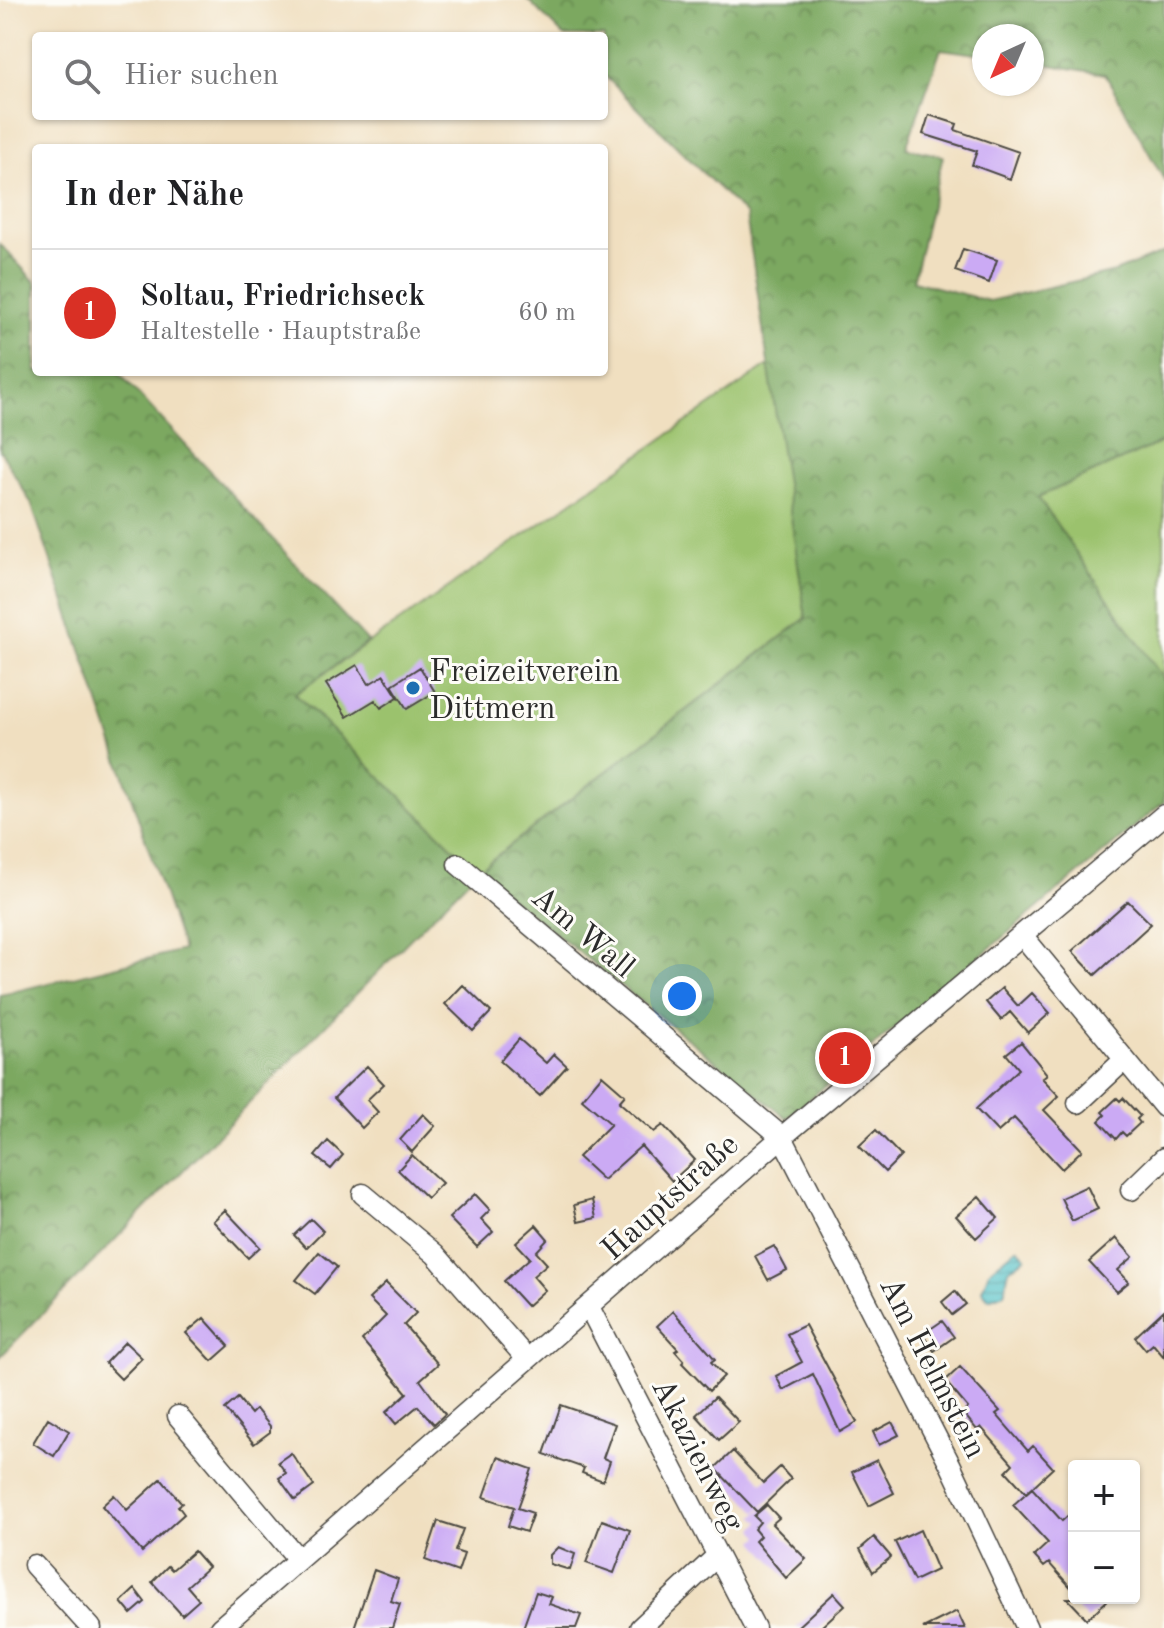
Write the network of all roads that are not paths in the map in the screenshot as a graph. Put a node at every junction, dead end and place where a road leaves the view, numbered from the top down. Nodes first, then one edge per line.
1 (1164, 815) edge
2 (458, 864) dead end
3 (1022, 935) junction
4 (1123, 1061) junction
5 (1078, 1103) dead end
6 (1164, 1107) edge
7 (782, 1137) junction
8 (1164, 1158) edge
9 (1131, 1190) dead end
10 (363, 1194) dead end
11 (589, 1307) junction
12 (527, 1359) junction
13 (178, 1416) dead end
14 (717, 1556) junction
15 (298, 1559) junction
16 (34, 1565) dead end
17 (91, 1628) edge
18 (220, 1628) edge
19 (640, 1628) edge
20 (755, 1628) edge
21 (1027, 1628) edge

1 - 3 street, Hauptstraße
2 - 7 street, Am Wall
3 - 4 street
3 - 7 street, Hauptstraße
4 - 5 street
4 - 6 street
7 - 11 street, Hauptstraße
7 - 21 street, Am Helmstein
8 - 9 street
10 - 12 street
11 - 12 street, Hauptstraße
11 - 14 street, Akazienweg
12 - 15 street, Hauptstraße
13 - 15 street
14 - 19 street
14 - 20 street, Akazienweg
15 - 18 street, Hauptstraße
16 - 17 street

